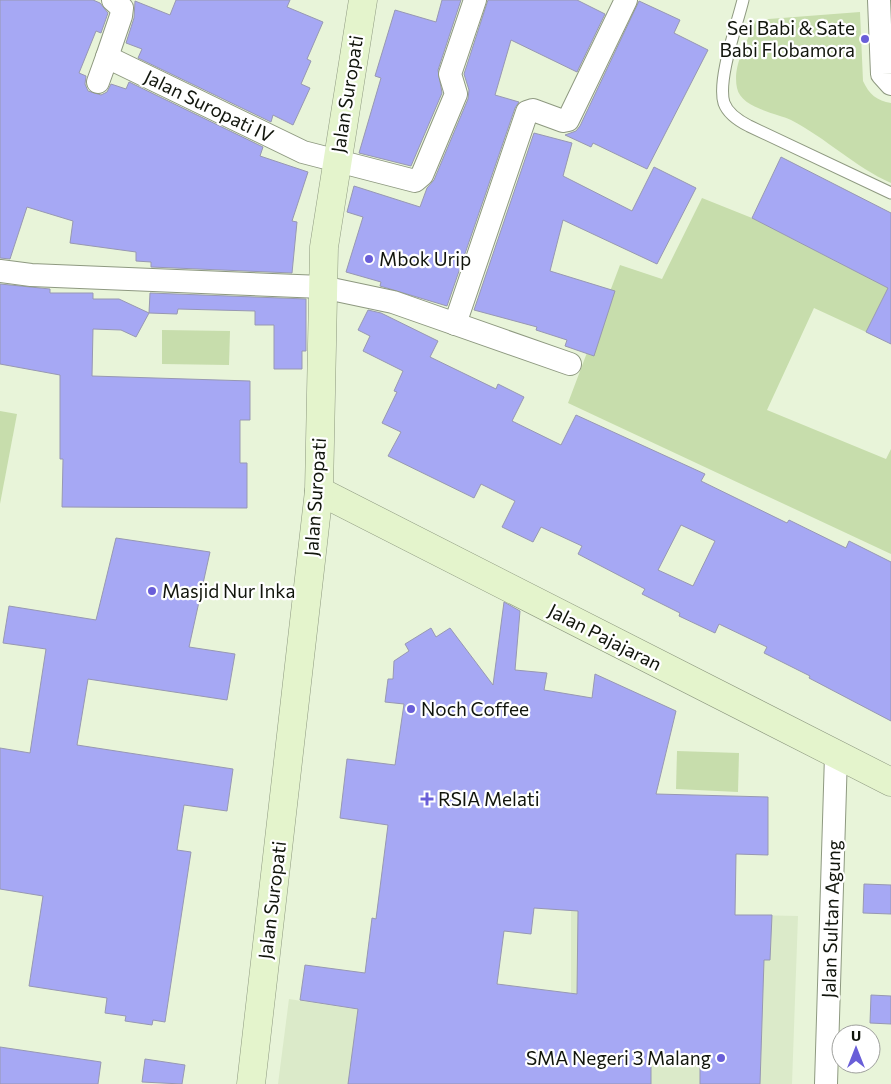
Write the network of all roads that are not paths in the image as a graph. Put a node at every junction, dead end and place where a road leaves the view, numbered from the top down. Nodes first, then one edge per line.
1 (113, 0) edge
2 (363, 0) edge
3 (475, 0) edge
4 (626, 0) edge
5 (743, 0) edge
6 (879, 0) edge
7 (107, 57) junction
8 (98, 82) dead end
9 (891, 84) edge
10 (337, 162) junction
11 (891, 194) edge
12 (0, 271) edge
13 (322, 287) junction
14 (456, 324) junction
15 (570, 364) dead end
16 (318, 491) junction
17 (836, 755) junction
18 (891, 782) edge
19 (251, 1084) edge
20 (826, 1084) edge

1 - 7 street
2 - 10 street, Jalan Suropati
3 - 10 street, Jalan Suropati IV
4 - 14 street
5 - 11 lane
6 - 9 street
7 - 8 street
7 - 10 street, Jalan Suropati IV
10 - 13 street, Jalan Suropati
12 - 13 street
13 - 14 street
13 - 16 street, Jalan Suropati
14 - 15 street
16 - 17 street, Jalan Pajajaran
16 - 19 street, Jalan Suropati
17 - 18 street, Jalan Pajajaran
17 - 20 street, Jalan Sultan Agung

